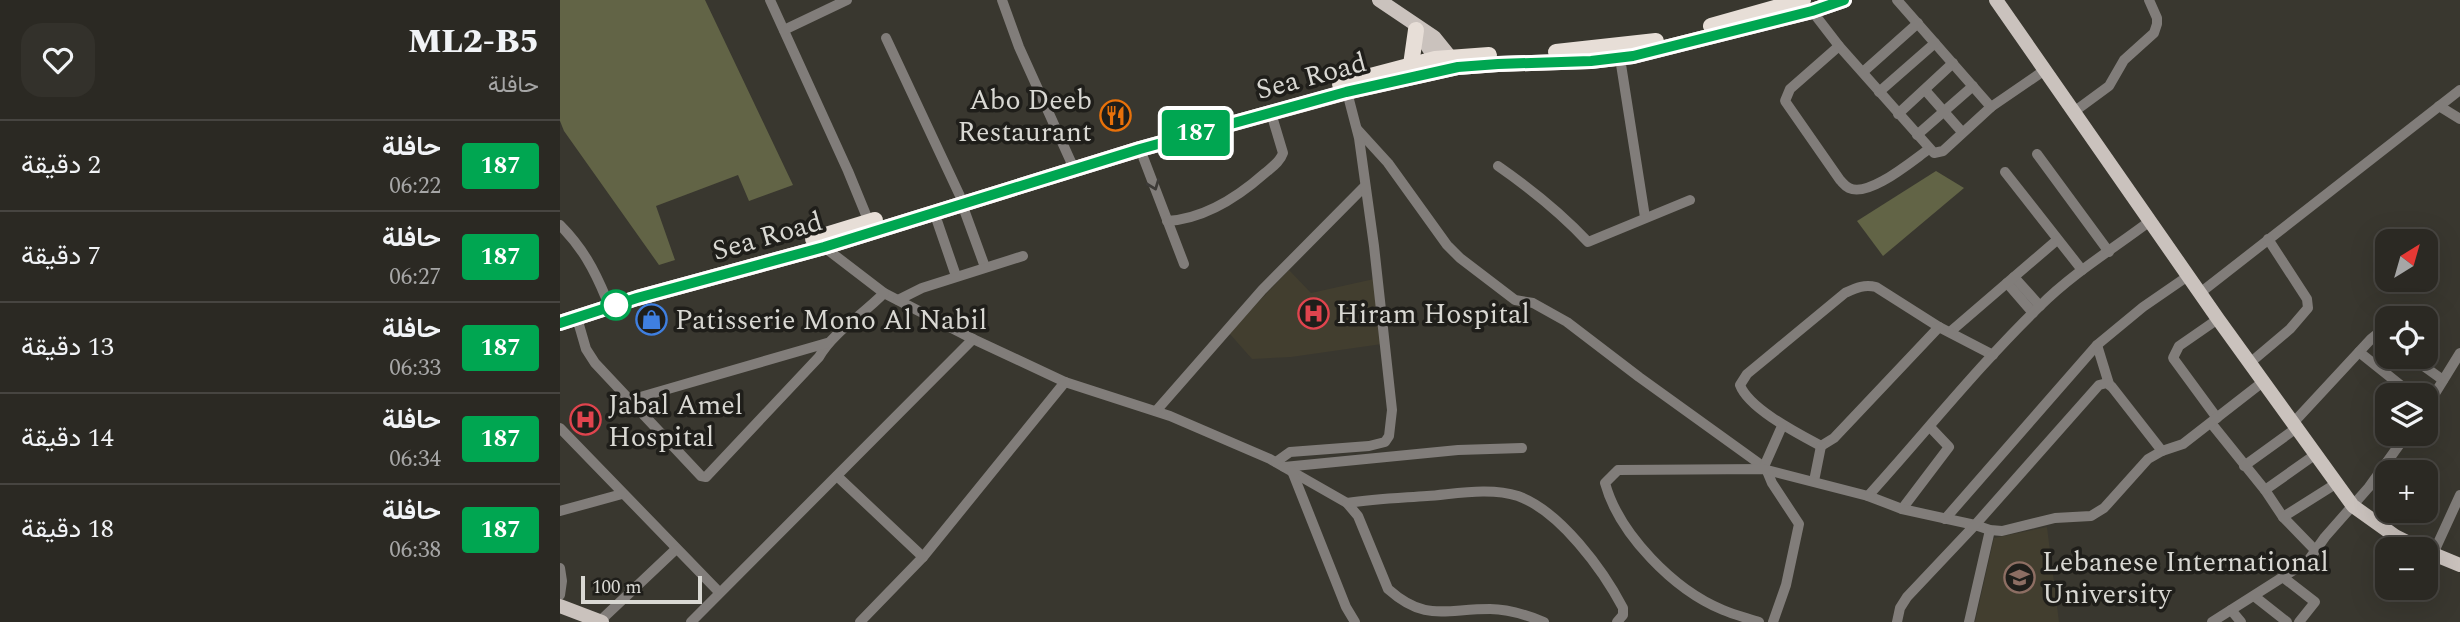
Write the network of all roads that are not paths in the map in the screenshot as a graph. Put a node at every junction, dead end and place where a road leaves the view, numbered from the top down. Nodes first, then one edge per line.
1 (770, 0) edge
2 (847, 0) edge
3 (1002, 0) edge
4 (1379, 0) edge
5 (1844, 0) edge
6 (1897, 0) edge
7 (1996, 0) edge
8 (2149, 0) edge
9 (1808, 5) edge
10 (1918, 23) junction
11 (1415, 28) junction
12 (784, 30) junction
13 (886, 38) dead end
14 (1935, 43) junction
15 (1839, 46) junction
16 (1620, 58) junction
17 (1447, 63) junction
18 (1953, 63) junction
19 (1411, 65) junction
20 (2045, 70) junction
21 (1863, 72) junction
22 (1973, 86) junction
23 (1925, 90) junction
24 (2460, 90) edge
25 (1346, 92) junction
26 (1879, 92) junction
27 (2439, 106) junction
28 (1991, 107) junction
29 (1943, 111) junction
30 (2075, 111) junction
31 (1271, 113) junction
32 (1898, 114) junction
33 (2460, 119) edge
34 (1357, 129) junction
35 (1962, 132) junction
36 (1917, 135) junction
37 (1140, 149) junction
38 (1929, 149) junction
39 (2037, 153) dead end
40 (1071, 162) junction
41 (1498, 166) dead end
42 (2005, 172) dead end
43 (1364, 187) junction
44 (961, 200) junction
45 (1690, 200) dead end
46 (933, 212) junction
47 (1645, 217) junction
48 (1167, 221) junction
49 (2150, 221) junction
50 (560, 225) edge
51 (871, 226) junction
52 (2268, 239) junction
53 (2057, 240) junction
54 (824, 247) junction
55 (2109, 251) junction
56 (1023, 256) dead end
57 (1184, 264) dead end
58 (985, 267) junction
59 (2082, 270) junction
60 (957, 276) junction
61 (2189, 276) junction
62 (2011, 280) junction
63 (884, 293) junction
64 (2200, 293) junction
65 (606, 298) junction
66 (898, 300) junction
67 (2036, 309) junction
68 (560, 312) edge
69 (577, 318) junction
70 (2218, 319) junction
71 (560, 323) edge
72 (1939, 327) junction
73 (1950, 332) junction
74 (2375, 336) edge
75 (973, 339) junction
76 (827, 343) junction
77 (2097, 345) junction
78 (2359, 352) junction
79 (2460, 354) edge
80 (1993, 355) junction
81 (2251, 362) junction
82 (2428, 369) edge
83 (2443, 380) junction
84 (2264, 381) junction
85 (1065, 382) junction
86 (2398, 383) edge
87 (2109, 384) junction
88 (2438, 388) edge
89 (630, 400) junction
90 (1156, 411) junction
91 (2214, 421) junction
92 (2296, 425) junction
93 (1783, 426) junction
94 (1930, 427) junction
95 (560, 428) edge
96 (1821, 446) junction
97 (2398, 446) edge
98 (1522, 448) dead end
99 (2162, 451) junction
100 (2316, 454) junction
101 (2244, 466) junction
102 (1284, 467) junction
103 (1765, 469) junction
104 (837, 476) junction
105 (1814, 481) junction
106 (2337, 483) junction
107 (2265, 490) junction
108 (622, 494) junction
109 (2460, 495) edge
110 (1868, 496) junction
111 (1347, 503) junction
112 (2353, 506) junction
113 (1902, 509) junction
114 (560, 512) edge
115 (2283, 517) junction
116 (1945, 519) junction
117 (1975, 525) junction
118 (1990, 530) junction
119 (2397, 537) edge
120 (2435, 537) edge
121 (675, 550) junction
122 (2315, 550) junction
123 (2438, 556) edge
124 (923, 557) junction
125 (2460, 565) edge
126 (560, 568) edge
127 (2284, 578) junction
128 (719, 592) junction
129 (560, 595) edge
130 (2254, 596) junction
131 (560, 606) edge
132 (2231, 610) junction
133 (601, 621) edge
134 (691, 622) edge
135 (860, 622) edge
136 (1355, 622) edge
137 (1544, 622) edge
138 (1617, 622) edge
139 (1759, 622) edge
140 (1773, 622) edge
141 (1897, 622) edge
142 (1969, 622) edge
143 (2212, 622) edge
144 (2241, 622) edge
145 (2287, 622) edge
146 (2299, 622) edge

1 - 12 street
2 - 12 street
3 - 40 street
4 - 11 main road
5 - 9 highway, Sea Road
6 - 10 street
7 - 20 main road
8 - 30 street
9 - 15 street
9 - 16 highway, Sea Road
9 - 17 highway, Sea Road
10 - 14 street
10 - 21 street
11 - 17 main road
11 - 19 highway
12 - 51 street
13 - 44 street
14 - 18 street
14 - 26 street
15 - 21 street
15 - 38 street
16 - 17 highway, Sea Road
16 - 47 street
17 - 19 highway, Sea Road
17 - 25 highway, Sea Road
18 - 22 street
18 - 23 street
19 - 40 highway, Sea Road
20 - 28 street
20 - 30 main road
21 - 26 street
22 - 28 street
22 - 29 street
23 - 29 street
23 - 32 street
24 - 27 street
25 - 31 highway, Sea Road
25 - 34 street
26 - 32 street
27 - 33 street
27 - 52 street
28 - 35 street
29 - 35 street
29 - 36 street
30 - 49 main road
31 - 37 highway, Sea Road
31 - 48 street
32 - 36 street
34 - 43 street
34 - 103 street
35 - 38 street
36 - 38 street
37 - 44 highway, Sea Road
37 -> 48 street
39 - 55 street
40 - 44 highway, Sea Road
41 - 47 street
42 - 53 street
43 - 90 street
43 - 102 street
44 - 46 highway, Sea Road
44 - 51 highway, Sea Road
44 - 58 street
45 - 47 street
46 - 51 highway, Sea Road
46 - 60 street
48 - 57 street
49 - 55 street
49 - 61 main road
50 - 65 street
51 - 54 highway, Sea Road
51 - 65 highway, Sea Road
52 - 64 street
52 - 81 street
53 - 59 street
53 - 62 street
54 - 63 street
54 - 69 highway, Sea Road
55 - 59 street
56 - 58 street
58 - 60 street
59 - 67 street
60 - 66 street
61 - 64 main road
61 - 77 street
62 - 67 street
62 - 73 street
63 - 66 street
63 - 76 street
64 - 70 main road
65 - 68 highway, Sea Road
66 - 75 street
67 - 80 street
69 - 71 highway, Sea Road
69 - 89 street
70 - 81 main road
70 - 91 street
72 - 73 street
72 - 93 street
72 - 96 street
73 - 80 street
74 - 78 street
75 - 85 street
75 - 104 street
76 - 89 street
76 - 89 street
77 - 87 street
77 - 116 street
78 - 86 street
78 - 92 street
79 - 83 street
80 - 94 street
81 - 84 main road
82 - 83 street
83 - 88 street
84 - 91 street
84 - 92 main road
85 - 90 street
85 - 124 street
87 - 99 street
87 - 117 street
90 - 102 street
91 - 99 street
91 - 101 street
92 - 100 main road
92 - 101 street
93 - 96 street
93 - 103 street
94 - 110 street
94 - 113 street
95 - 108 street
96 - 105 street
97 - 112 street
98 - 102 street
99 - 118 street
100 - 106 main road
100 - 107 street
101 - 107 street
102 - 111 street
102 - 136 street
103 - 105 street
103 - 139 street
103 - 140 street
104 - 124 street
104 - 128 street
105 - 110 street
106 - 112 main road
106 - 115 street
107 - 115 street
108 - 114 street
108 - 121 street
109 - 120 street
110 - 113 street
111 - 137 street
111 - 138 street
112 - 119 main road
112 - 122 street
113 - 116 street
115 - 122 street
116 - 117 street
117 - 118 street
117 - 141 street
118 - 142 street
121 - 128 street
121 - 133 street
122 - 127 street
123 - 125 main road
124 - 135 street
126 - 129 street
127 - 130 street
127 - 146 street
128 - 134 street
130 - 132 street
130 - 145 street
131 - 133 main road
132 - 143 street
132 - 144 street

